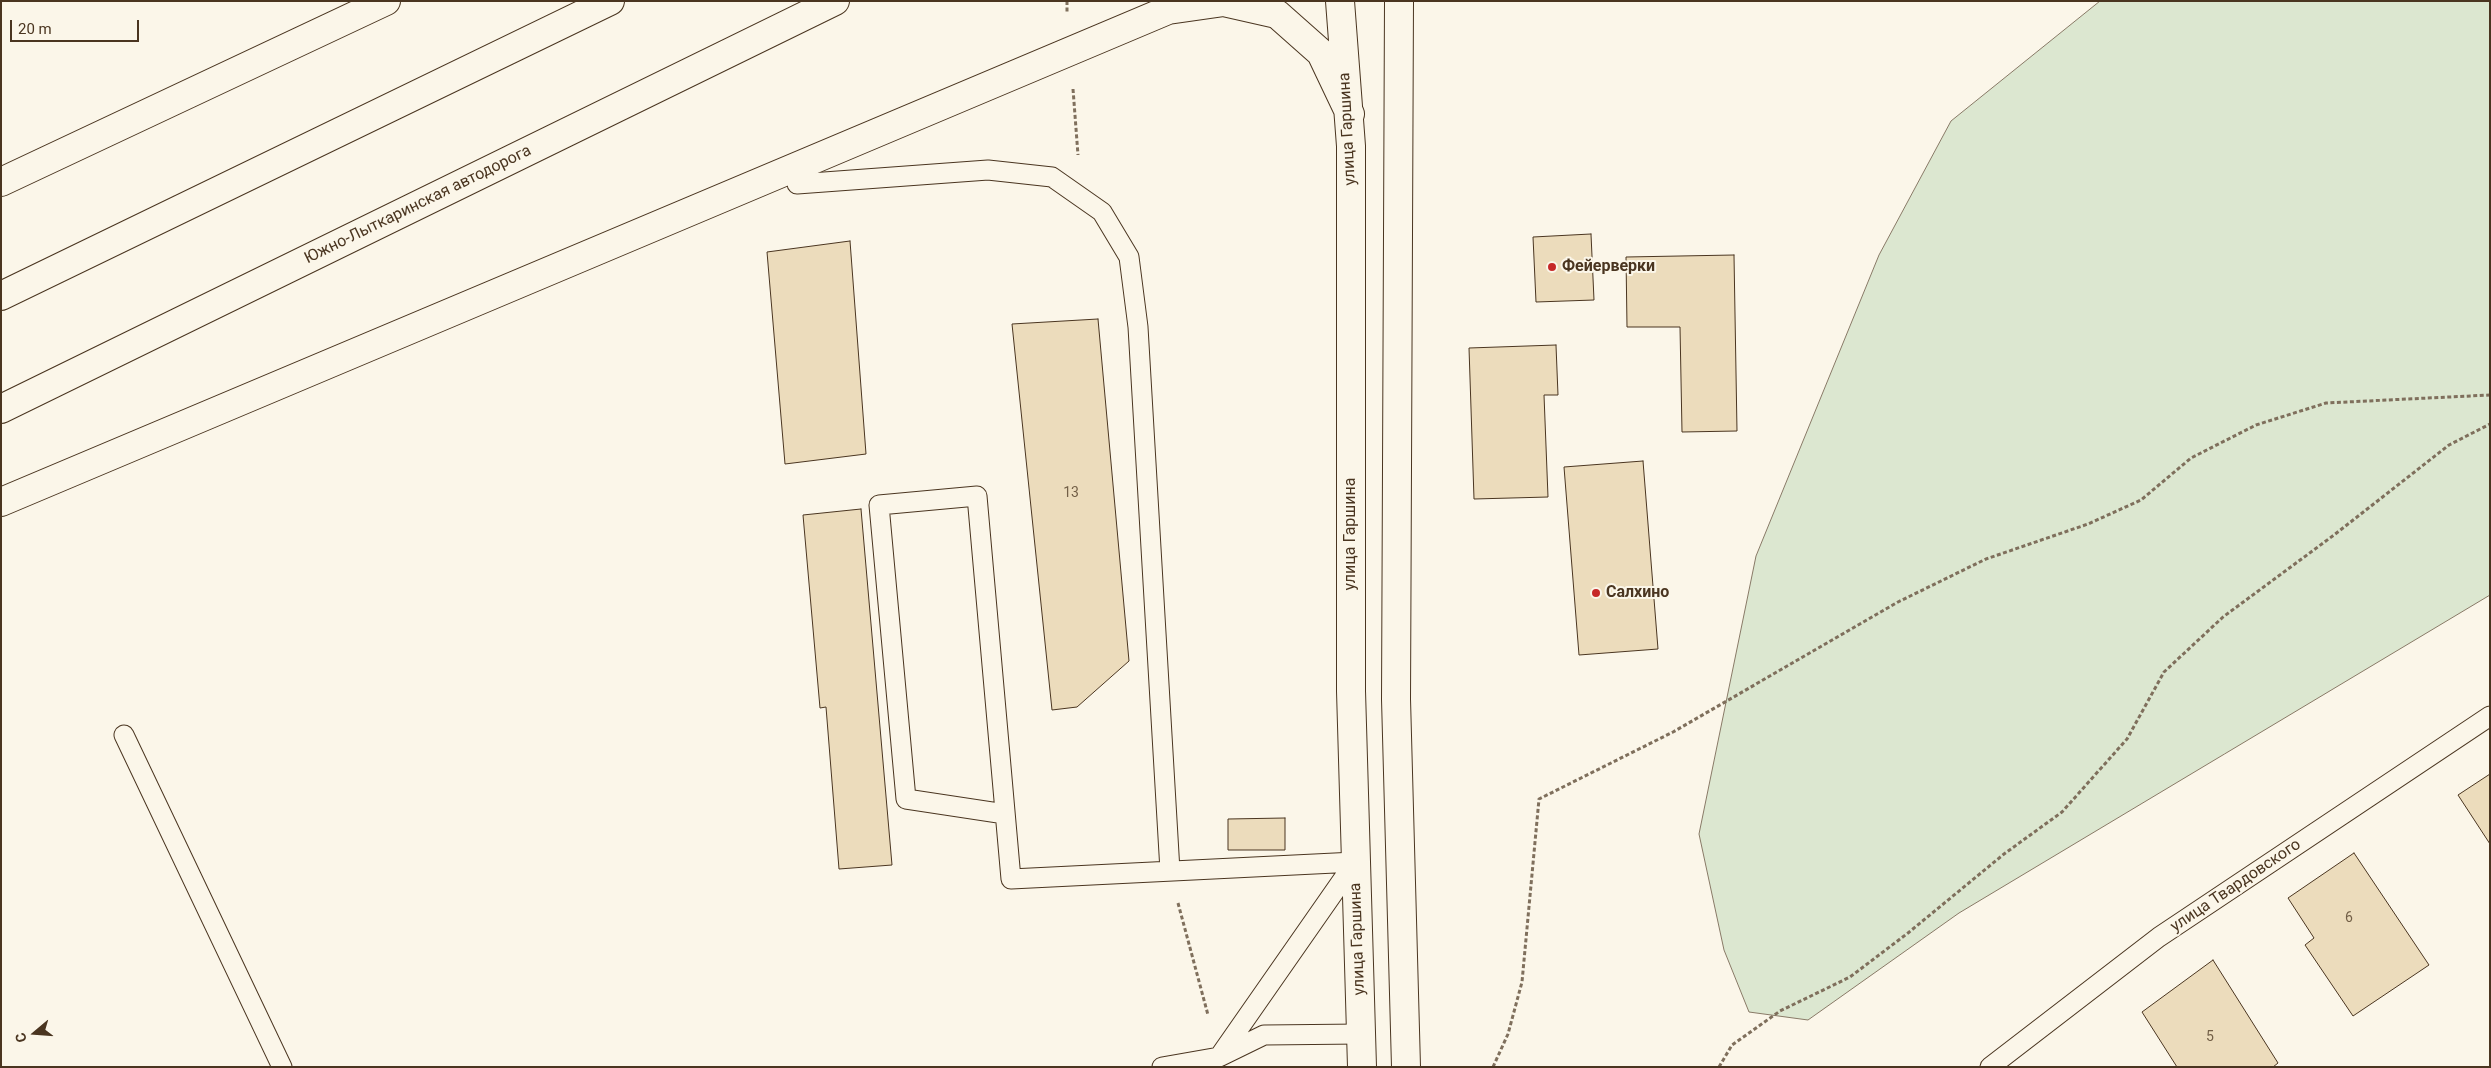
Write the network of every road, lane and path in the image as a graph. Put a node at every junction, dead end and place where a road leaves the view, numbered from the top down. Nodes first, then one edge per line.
1 (386, 1) edge
2 (610, 1) edge
3 (835, 1) edge
4 (1066, 1) edge
5 (1340, 1) edge
6 (1400, 1) edge
7 (1070, 51) junction
8 (1350, 114) junction
9 (1, 182) edge
10 (797, 184) dead end
11 (1082, 198) junction
12 (1, 296) edge
13 (2490, 394) edge
14 (1, 409) edge
15 (2490, 424) edge
16 (1, 502) edge
17 (2490, 716) edge
18 (124, 735) dead end
19 (1005, 814) junction
20 (1355, 862) junction
21 (1170, 871) junction
22 (1362, 1034) junction
23 (1219, 1056) junction
24 (282, 1067) edge
25 (1162, 1067) edge
26 (1362, 1067) edge
27 (1406, 1067) edge
28 (1493, 1067) edge
29 (1719, 1067) edge
30 (1990, 1067) edge

1 - 9 main road
2 - 12 main road
3 - 14 main road, Южно-Лыткаринская автодорога
4 - 7 path
5 - 8 main road, улица Гаршина
6 - 27 main road
7 - 8 main road
7 - 11 path
7 - 16 main road
8 - 20 main road, улица Гаршина
10 - 11 lane
11 - 21 lane
13 - 28 path
15 - 29 path
17 - 30 lane, улица Твардовского
18 - 24 lane
19 - 19 lane
19 - 21 lane
20 - 21 lane
20 - 22 main road, улица Гаршина
20 - 23 lane
21 - 23 path
22 - 23 lane
22 - 26 main road, улица Гаршина
23 - 25 lane

